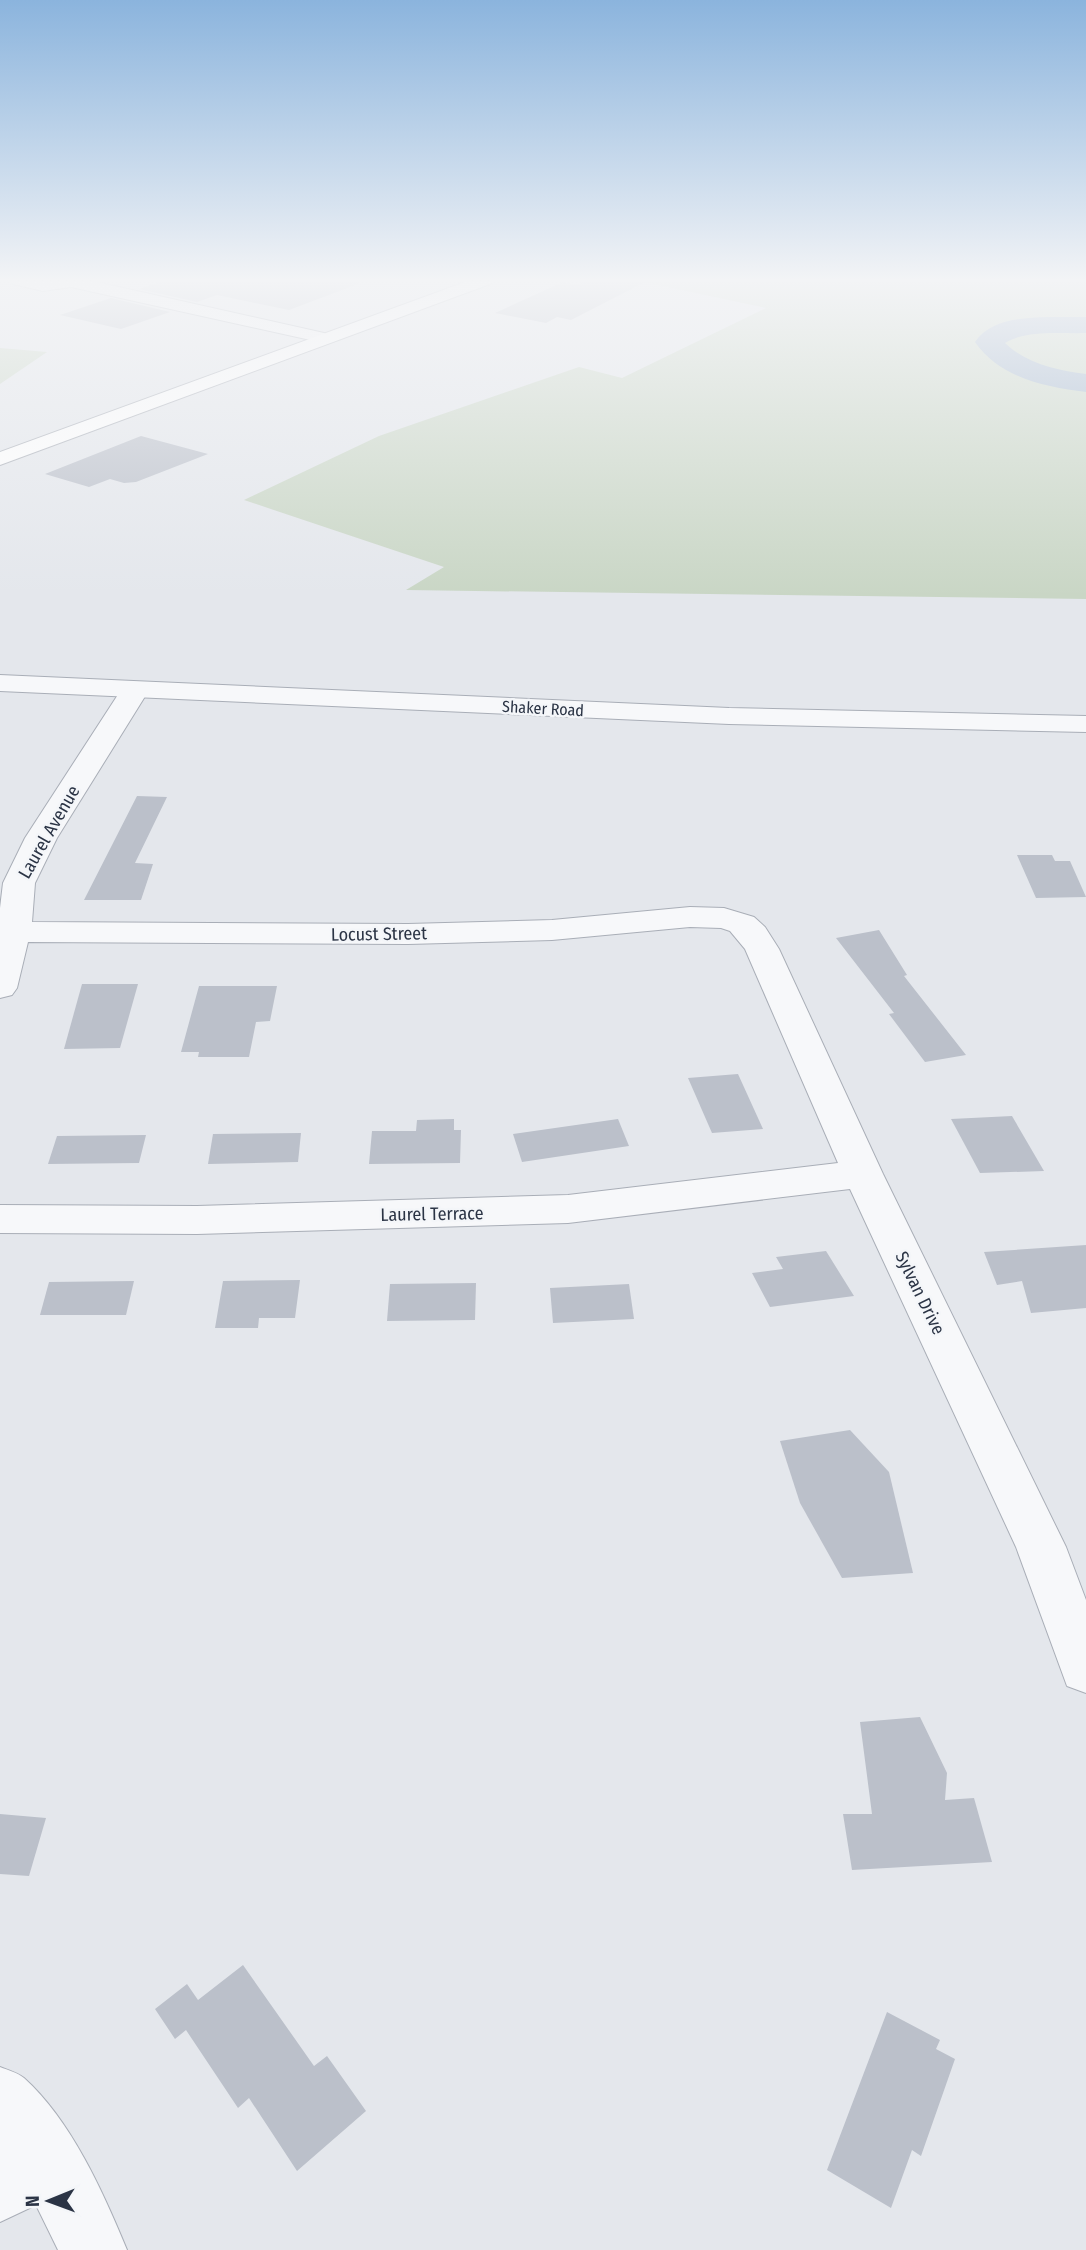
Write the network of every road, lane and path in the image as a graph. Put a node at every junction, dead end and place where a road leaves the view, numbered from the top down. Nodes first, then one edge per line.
1 (195, 386) edge
2 (0, 459) edge
3 (0, 683) edge
4 (135, 690) junction
5 (1086, 724) edge
6 (742, 924) joint
7 (13, 932) junction
8 (0, 988) edge
9 (863, 1174) junction
10 (0, 1219) edge
11 (1086, 1669) edge
12 (0, 2099) edge
13 (23, 2175) edge
14 (93, 2250) edge

1 - 2 main road
3 - 4 street, Shaker Road
4 - 5 street, Shaker Road
4 - 7 street, Laurel Avenue
6 - 7 street, Locust Street
6 - 9 street, Sylvan Drive
7 - 8 street, Laurel Avenue
9 - 10 street, Laurel Terrace
9 - 11 street, Sylvan Drive
12 - 13 street
13 - 14 street

